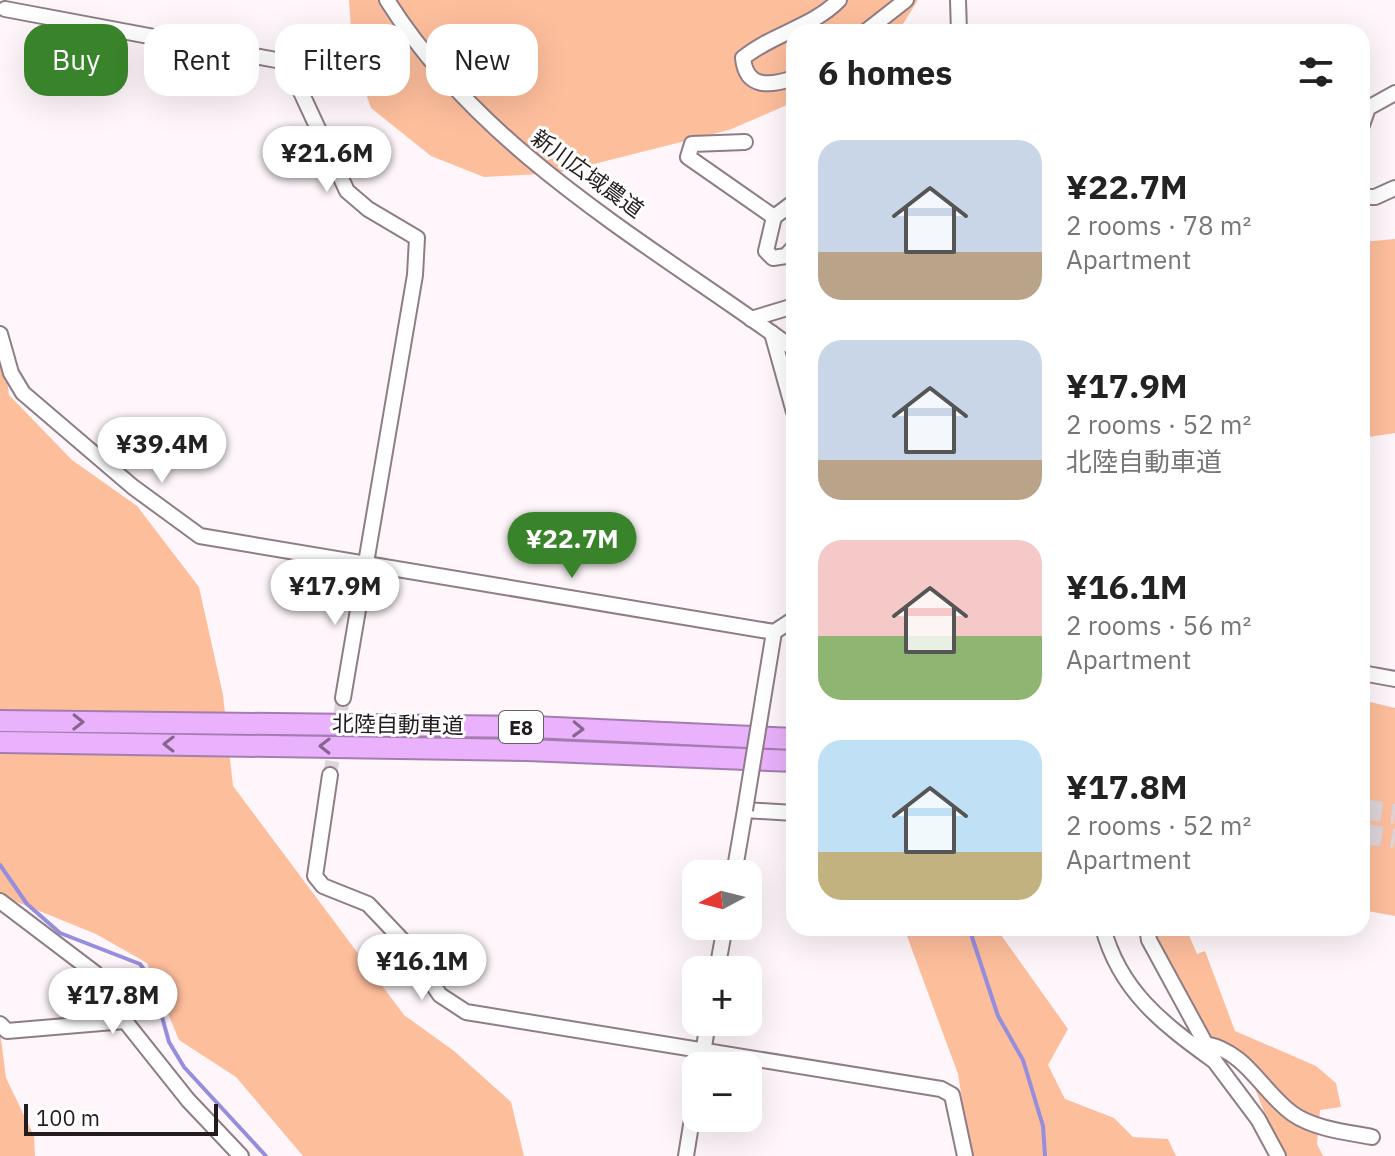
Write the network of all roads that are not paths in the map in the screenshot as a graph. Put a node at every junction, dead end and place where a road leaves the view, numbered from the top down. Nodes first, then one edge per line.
1 (387, 0) edge
2 (839, 0) edge
3 (906, 0) edge
4 (958, 0) edge
5 (5, 10) edge
6 (803, 24) edge
7 (875, 24) edge
8 (959, 24) edge
9 (786, 32) edge
10 (786, 80) edge
11 (1395, 93) edge
12 (1370, 107) edge
13 (745, 142) dead end
14 (1395, 188) edge
15 (1370, 197) edge
16 (786, 208) edge
17 (774, 217) junction
18 (786, 256) edge
19 (786, 308) edge
20 (751, 319) junction
21 (772, 333) junction
22 (0, 334) edge
23 (786, 343) edge
24 (786, 383) edge
25 (364, 562) junction
26 (786, 624) edge
27 (774, 632) junction
28 (1370, 674) edge
29 (1395, 679) edge
30 (343, 698) tunnel mouth
31 (0, 721) edge
32 (786, 739) edge
33 (0, 742) edge
34 (402, 748) junction
35 (786, 761) edge
36 (786, 774) edge
37 (330, 775) tunnel mouth
38 (745, 810) junction
39 (786, 813) edge
40 (736, 860) edge
41 (0, 901) edge
42 (1105, 936) edge
43 (1148, 936) edge
44 (125, 1021) junction
45 (0, 1024) edge
46 (705, 1036) edge
47 (1206, 1044) junction
48 (703, 1049) junction
49 (703, 1052) edge
50 (1216, 1063) junction
51 (690, 1132) edge
52 (1372, 1137) dead end
53 (241, 1156) edge
54 (686, 1156) edge
55 (965, 1156) edge
56 (1278, 1156) edge

1 - 20 street, 新川広域農道
2 - 6 street
3 - 7 street
4 - 8 street
5 - 25 street
9 - 10 street
11 - 12 street
13 - 17 street
14 - 15 street
16 - 17 street
17 - 18 street
19 - 20 street
20 - 21 street, 新川広域農道
21 - 23 street, 新川広域農道
21 - 24 street
22 - 25 street
25 - 27 street
25 - 30 street
26 - 27 street
27 - 38 street, bridge
28 - 29 street
31 -> 32 highway, 北陸自動車道 / E8
34 -> 33 highway, 北陸自動車道 / E8
34 - 35 highway, 北陸自動車道 / E8
34 - 36 highway
37 - 48 street
38 - 39 street
38 - 40 street
41 - 44 street
42 - 50 street
43 - 47 street
44 - 45 street
44 - 53 street
46 - 48 street
47 - 50 street
47 - 52 street
48 - 49 street
48 - 55 street
50 - 56 street
51 - 54 street

